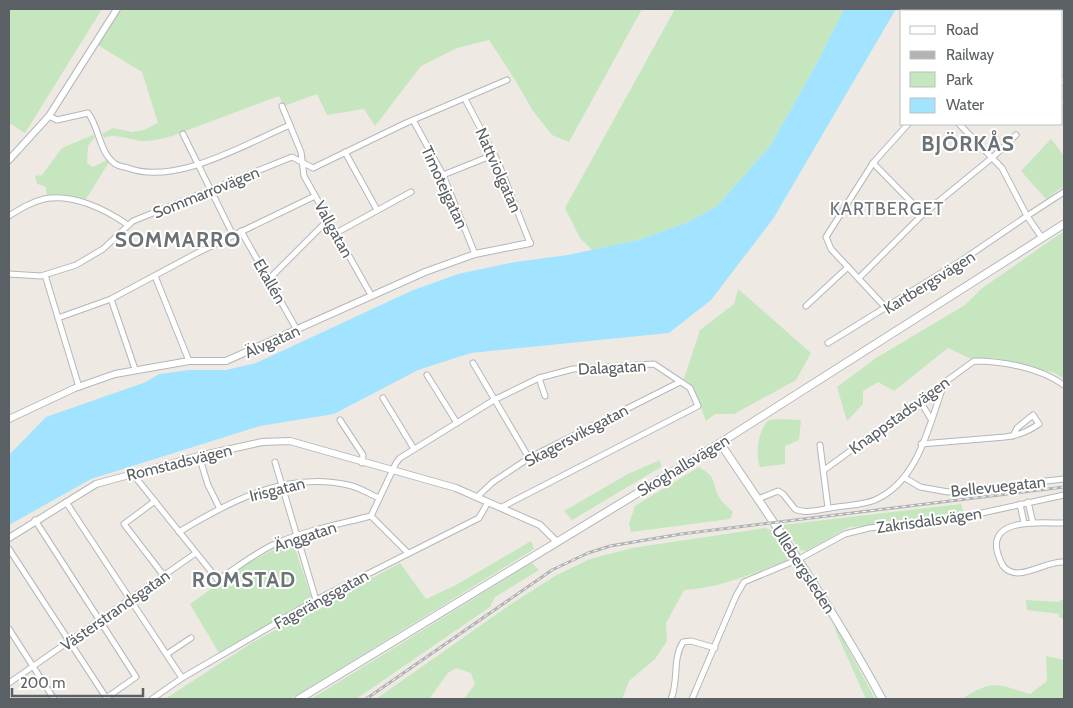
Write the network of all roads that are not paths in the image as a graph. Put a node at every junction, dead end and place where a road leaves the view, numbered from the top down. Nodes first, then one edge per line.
1 (117, 9) edge
2 (507, 80) dead end
3 (467, 98) junction
4 (282, 106) dead end
5 (49, 116) junction
6 (413, 120) junction
7 (290, 125) junction
8 (907, 125) edge
9 (960, 125) edge
10 (183, 134) dead end
11 (1016, 135) dead end
12 (345, 152) junction
13 (494, 155) junction
14 (9, 158) edge
15 (993, 158) junction
16 (302, 162) junction
17 (873, 163) junction
18 (198, 164) junction
19 (443, 175) junction
20 (211, 190) junction
21 (411, 192) dead end
22 (1064, 192) edge
23 (315, 196) junction
24 (377, 210) junction
25 (923, 214) junction
26 (9, 216) edge
27 (1027, 216) junction
28 (328, 220) junction
29 (1064, 224) edge
30 (128, 225) junction
31 (241, 231) junction
32 (336, 233) junction
33 (233, 235) junction
34 (1042, 238) junction
35 (530, 243) joint
36 (475, 254) junction
37 (848, 267) junction
38 (9, 274) edge
39 (45, 275) junction
40 (155, 276) junction
41 (859, 278) junction
42 (269, 279) junction
43 (371, 295) junction
44 (111, 299) junction
45 (806, 306) dead end
46 (887, 308) junction
47 (58, 318) junction
48 (298, 330) junction
49 (828, 343) dead end
50 (190, 361) junction
51 (473, 363) dead end
52 (135, 369) junction
53 (428, 375) dead end
54 (539, 378) junction
55 (680, 382) junction
56 (944, 384) junction
57 (1064, 385) edge
58 (79, 386) junction
59 (545, 396) dead end
60 (383, 398) dead end
61 (494, 400) junction
62 (920, 401) junction
63 (9, 419) edge
64 (931, 419) junction
65 (340, 420) dead end
66 (457, 423) junction
67 (1013, 436) junction
68 (720, 443) junction
69 (921, 444) junction
70 (820, 445) dead end
71 (414, 449) junction
72 (199, 456) junction
73 (529, 458) junction
74 (275, 462) dead end
75 (362, 463) junction
76 (824, 470) junction
77 (393, 471) junction
78 (132, 473) junction
79 (905, 478) junction
80 (1064, 479) edge
81 (281, 486) junction
82 (1064, 495) edge
83 (477, 497) junction
84 (379, 498) junction
85 (758, 499) junction
86 (155, 501) junction
87 (66, 502) junction
88 (488, 502) junction
89 (1028, 502) junction
90 (1020, 504) junction
91 (502, 507) junction
92 (219, 508) junction
93 (828, 508) junction
94 (371, 516) junction
95 (35, 520) junction
96 (1024, 523) junction
97 (1033, 523) junction
98 (1064, 523) edge
99 (180, 532) junction
100 (297, 535) junction
101 (9, 538) edge
102 (556, 541) junction
103 (9, 549) edge
104 (407, 552) junction
105 (196, 553) junction
106 (799, 559) junction
107 (1064, 562) edge
108 (164, 576) junction
109 (130, 598) junction
110 (316, 600) junction
111 (100, 621) junction
112 (9, 629) edge
113 (190, 638) dead end
114 (69, 642) junction
115 (715, 648) junction
116 (166, 654) junction
117 (33, 667) junction
118 (182, 678) junction
119 (9, 683) edge
120 (54, 699) edge
121 (106, 699) edge
122 (152, 699) edge
123 (299, 699) edge
124 (671, 699) edge
125 (692, 699) edge
126 (882, 699) edge

1 - 5 street
2 - 3 street
3 - 6 street, Sommarrovägen
3 - 13 street, Nattviolgatan
4 - 7 street, Vallgatan
5 - 14 street
5 - 18 street
6 - 12 street, Sommarrovägen
6 - 19 street, Timotejgatan
7 - 16 street, Vallgatan
7 - 18 street
8 - 17 street
9 - 15 street
10 - 18 street
11 - 15 street
12 - 16 street, Sommarrovägen
12 - 24 street
13 - 19 street
13 - 35 street, Nattviolgatan
15 - 25 street
15 - 27 street
16 - 20 street, Sommarrovägen
16 - 23 street, Vallgatan
17 - 25 street
17 - 37 street
18 - 20 street
19 - 36 street, Timotejgatan
20 - 30 street, Sommarrovägen
20 - 33 street
21 - 24 street
22 - 27 street, Kartbergsvägen
23 - 28 street, Vallgatan
23 - 31 street
24 - 32 street
25 - 41 street
26 - 30 street
27 - 34 street
27 - 46 street, Kartbergsvägen
28 - 32 street, Vallgatan
28 - 42 street
29 - 34 main road, Skoghallsvägen
30 - 39 street, Sommarrovägen
31 - 33 street
31 - 42 street, Ekallén
32 - 43 street, Vallgatan
33 - 40 street
34 - 68 main road, Skoghallsvägen
35 - 36 street, Älvgatan
36 - 43 street, Älvgatan
37 - 41 street
37 - 45 street
38 - 39 street, Sommarrovägen
39 - 47 street
40 - 44 street
40 - 50 street
41 - 46 street
42 - 48 street, Ekallén
43 - 48 street, Älvgatan
44 - 47 street
44 - 52 street
46 - 49 street, Kartbergsvägen
47 - 58 street
48 - 50 street, Älvgatan
50 - 52 street, Älvgatan
51 - 61 street
52 - 58 street, Älvgatan
53 - 66 street
54 - 55 street, Dalagatan
54 - 59 street
54 - 61 street, Dalagatan
55 - 73 street, Skagersviksgatan
55 - 91 street, Dalagatan
56 - 57 street, Knappstadsvägen
56 - 62 street, Knappstadsvägen
56 - 64 street
58 - 63 street, Älvgatan
60 - 71 street
61 - 66 street, Dalagatan
61 - 73 street
62 - 64 street
62 - 76 street, Knappstadsvägen
64 - 69 street
65 - 75 street
66 - 71 street, Dalagatan
67 - 67 street
67 - 69 street
68 - 85 main road, Ullebergsleden
68 - 102 main road, Skoghallsvägen
69 - 79 street
70 - 76 street
71 - 77 street, Dalagatan
72 - 75 street, Romstadsvägen
72 - 78 street, Romstadsvägen
72 - 92 street
73 - 83 street, Skagersviksgatan
74 - 81 street
75 - 77 street, Romstadsvägen
76 - 93 street
77 - 83 street, Romstadsvägen
77 - 84 street, Dalagatan
78 - 86 street
78 - 87 street, Romstadsvägen
79 - 80 street, Bellevuegatan
79 - 93 street
81 - 84 street, Irisgatan
81 - 92 street, Irisgatan
81 - 100 street
82 - 89 street, Zakrisdalsvägen
83 - 88 street, Romstadsvägen
84 - 94 street, Dalagatan
85 - 93 street
85 - 106 main road, Ullebergsleden
86 - 99 street
86 - 108 street
87 - 95 street, Romstadsvägen
87 - 109 street
88 - 91 street, Romstadsvägen
88 - 104 street, Fagerängsgatan
89 - 90 street, Zakrisdalsvägen
89 - 97 street
90 - 96 street
90 - 106 street, Zakrisdalsvägen
91 - 102 street, Romstadsvägen
92 - 99 street, Irisgatan
94 - 100 street, Änggatan
94 - 104 street
95 - 101 street, Romstadsvägen
95 - 111 street
96 - 97 street
96 - 107 street
97 - 98 street
99 - 105 street
100 - 105 street, Änggatan
100 - 110 street
102 - 123 main road, Skoghallsvägen
103 - 114 street
104 - 110 street, Fagerängsgatan
105 - 108 street, Västerstrandsgatan
106 - 115 street, Zakrisdalsvägen
106 - 126 main road, Ullebergsleden
108 - 109 street, Västerstrandsgatan
109 - 111 street, Västerstrandsgatan
109 - 116 street
110 - 118 street, Fagerängsgatan
111 - 114 street, Västerstrandsgatan
111 - 121 street
112 - 117 street
113 - 116 street
114 - 117 street, Västerstrandsgatan
114 - 121 street
115 - 124 street
115 - 125 street, Zakrisdalsvägen
116 - 118 street
117 - 119 street, Västerstrandsgatan
117 - 120 street
118 - 122 street, Fagerängsgatan

